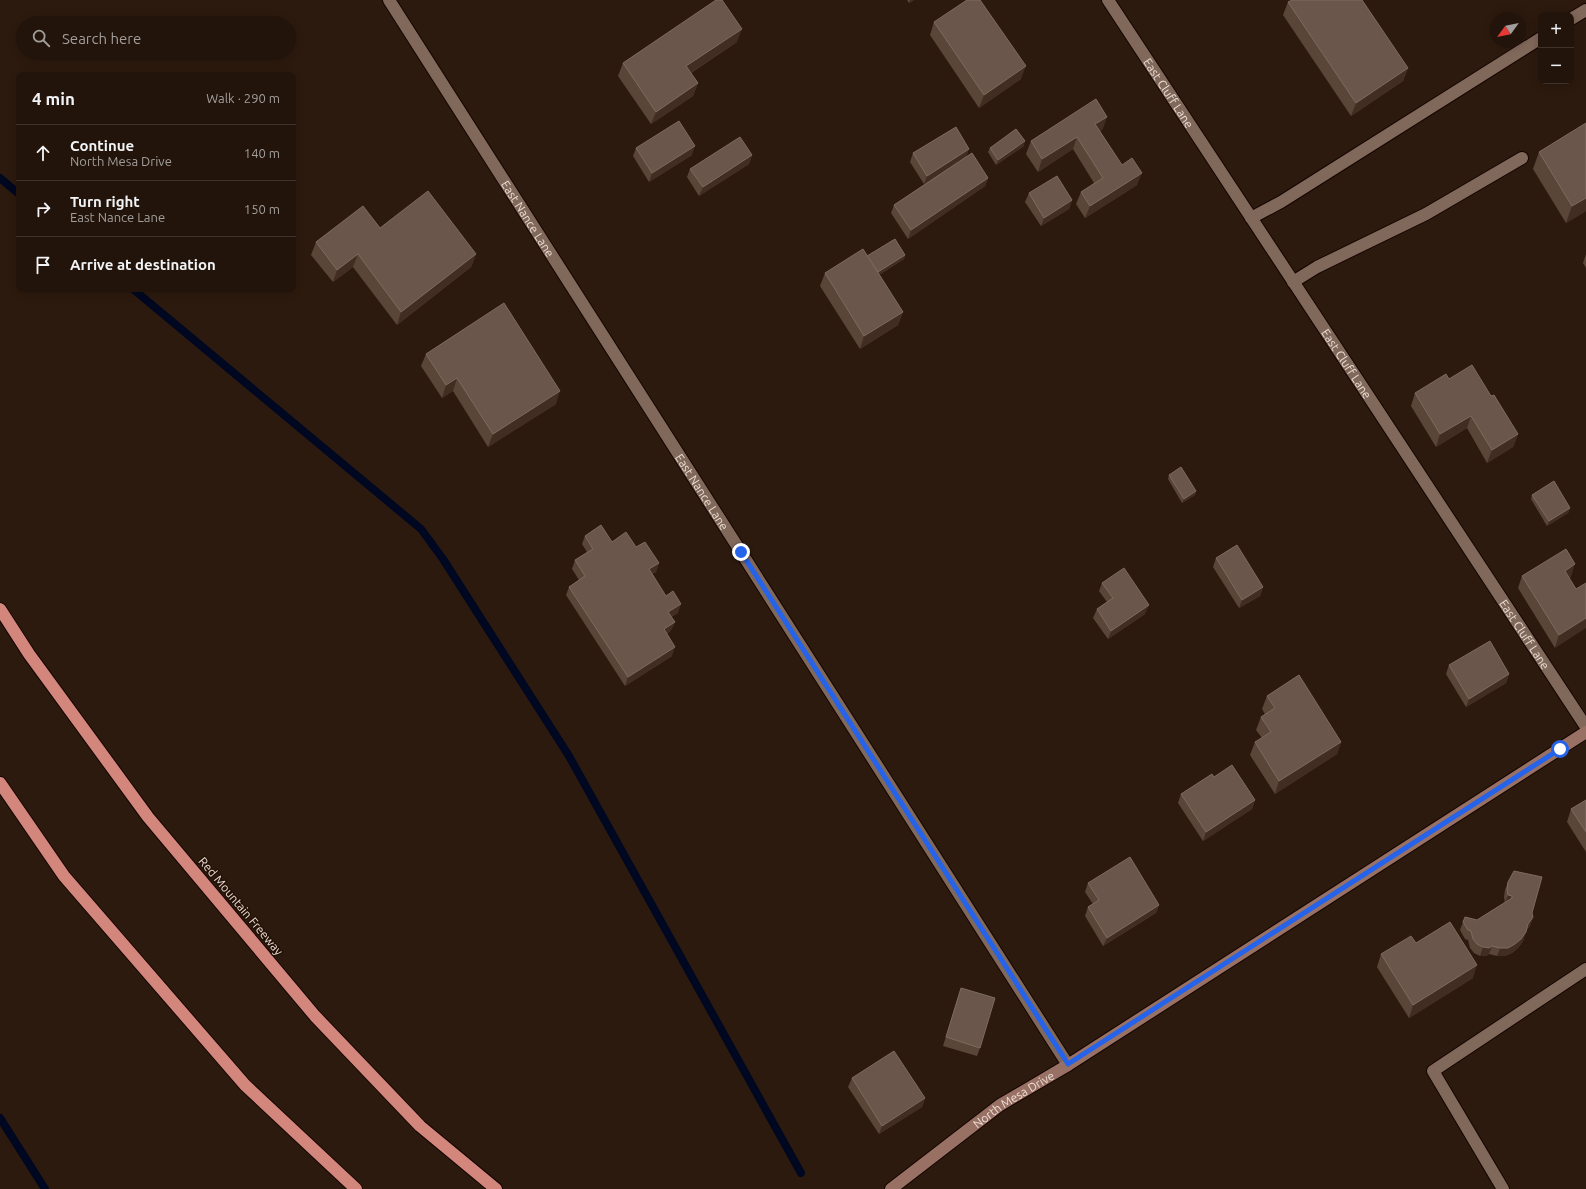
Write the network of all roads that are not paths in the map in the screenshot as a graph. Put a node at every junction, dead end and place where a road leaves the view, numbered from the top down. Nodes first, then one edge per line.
1 (389, 0) edge
2 (1108, 0) edge
3 (1586, 10) edge
4 (1574, 17) edge
5 (1538, 40) edge
6 (1522, 158) dead end
7 (1251, 218) junction
8 (1293, 282) junction
9 (0, 609) edge
10 (1586, 727) edge
11 (1586, 732) edge
12 (0, 783) edge
13 (1586, 969) edge
14 (1068, 1064) junction
15 (356, 1189) edge
16 (496, 1189) edge
17 (891, 1189) edge
18 (1503, 1189) edge

1 - 14 street, East Nance Lane
2 - 7 street, East Cluff Lane
3 - 4 street
5 - 7 street
6 - 8 street
7 - 8 street, East Cluff Lane
8 - 10 street, East Cluff Lane
9 - 16 highway, Red Mountain Freeway
11 - 14 street, North Mesa Drive
12 - 15 highway
13 - 18 street
14 - 17 street, North Mesa Drive

